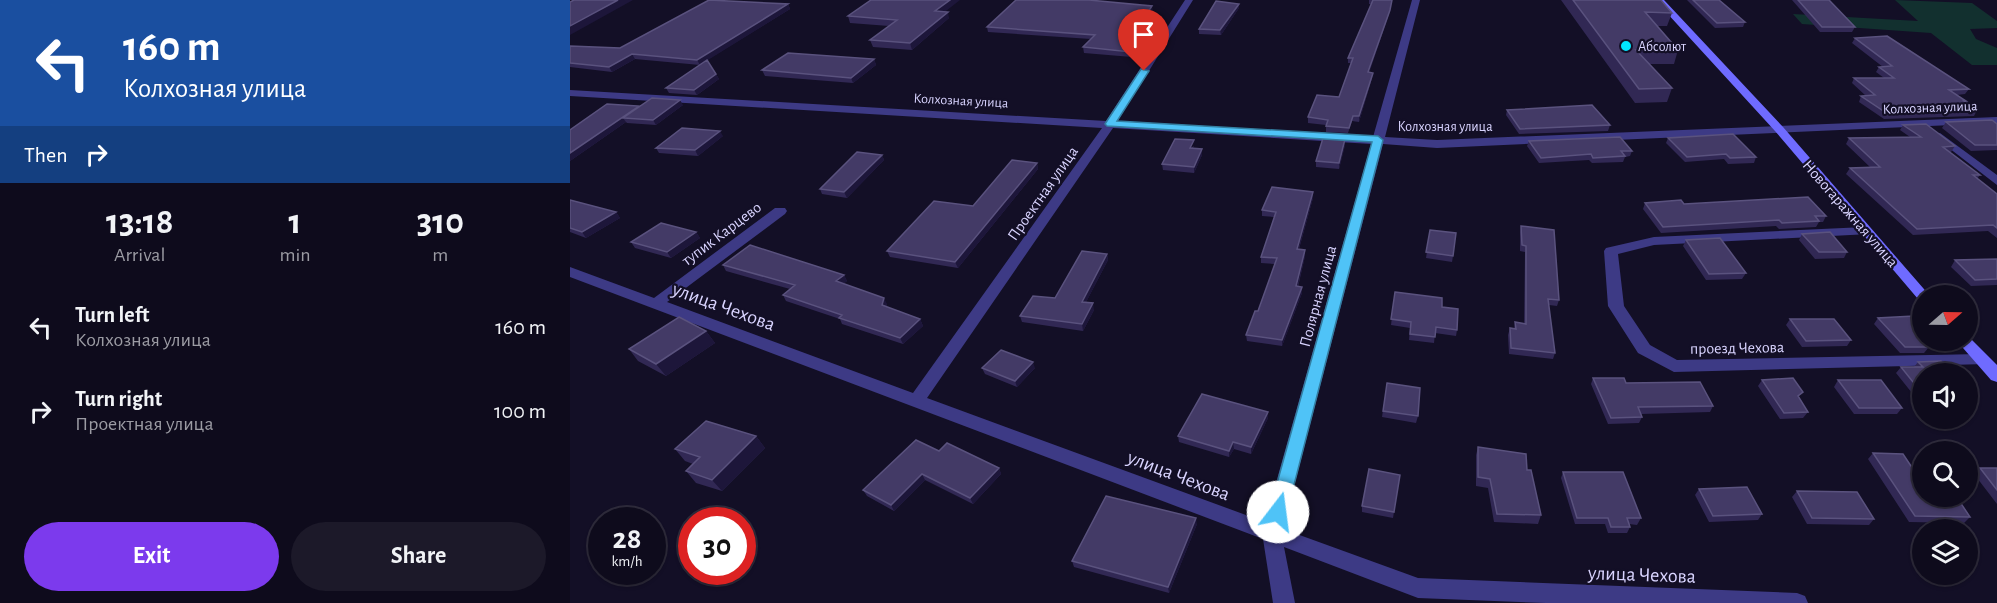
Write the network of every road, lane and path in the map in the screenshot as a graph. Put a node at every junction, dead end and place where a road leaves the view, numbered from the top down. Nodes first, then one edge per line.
1 (1189, 0) edge
2 (1416, 0) edge
3 (1659, 0) edge
4 (570, 93) edge
5 (1997, 120) edge
6 (1924, 122) junction
7 (1110, 124) junction
8 (1779, 129) junction
9 (1378, 140) junction
10 (1997, 181) edge
11 (780, 211) dead end
12 (1865, 231) junction
13 (570, 272) edge
14 (1913, 285) edge
15 (655, 304) junction
16 (1973, 351) edge
17 (1981, 360) junction
18 (1997, 376) edge
19 (916, 401) junction
20 (1272, 534) junction
21 (1284, 603) edge
22 (1797, 603) edge

1 - 7 street, Проектная улица
2 - 9 street, Полярная улица
3 - 8 main road, Новогаражная улица
4 - 7 street, Колхозная улица
5 - 6 street, Колхозная улица
6 - 8 street, Колхозная улица
6 - 10 street
7 - 9 street, Колхозная улица
7 - 19 street, Проектная улица
8 - 9 street, Колхозная улица
8 - 12 main road, Новогаражная улица
9 - 20 street, Полярная улица
11 - 15 street, тупик Карцево
12 - 14 main road, Новогаражная улица
12 - 17 street, проезд Чехова
13 - 15 street, улица Чехова
15 - 19 street, улица Чехова
16 - 17 main road
17 - 18 main road
19 - 20 street, улица Чехова
20 - 21 street, Полярная улица
20 - 22 street, улица Чехова

